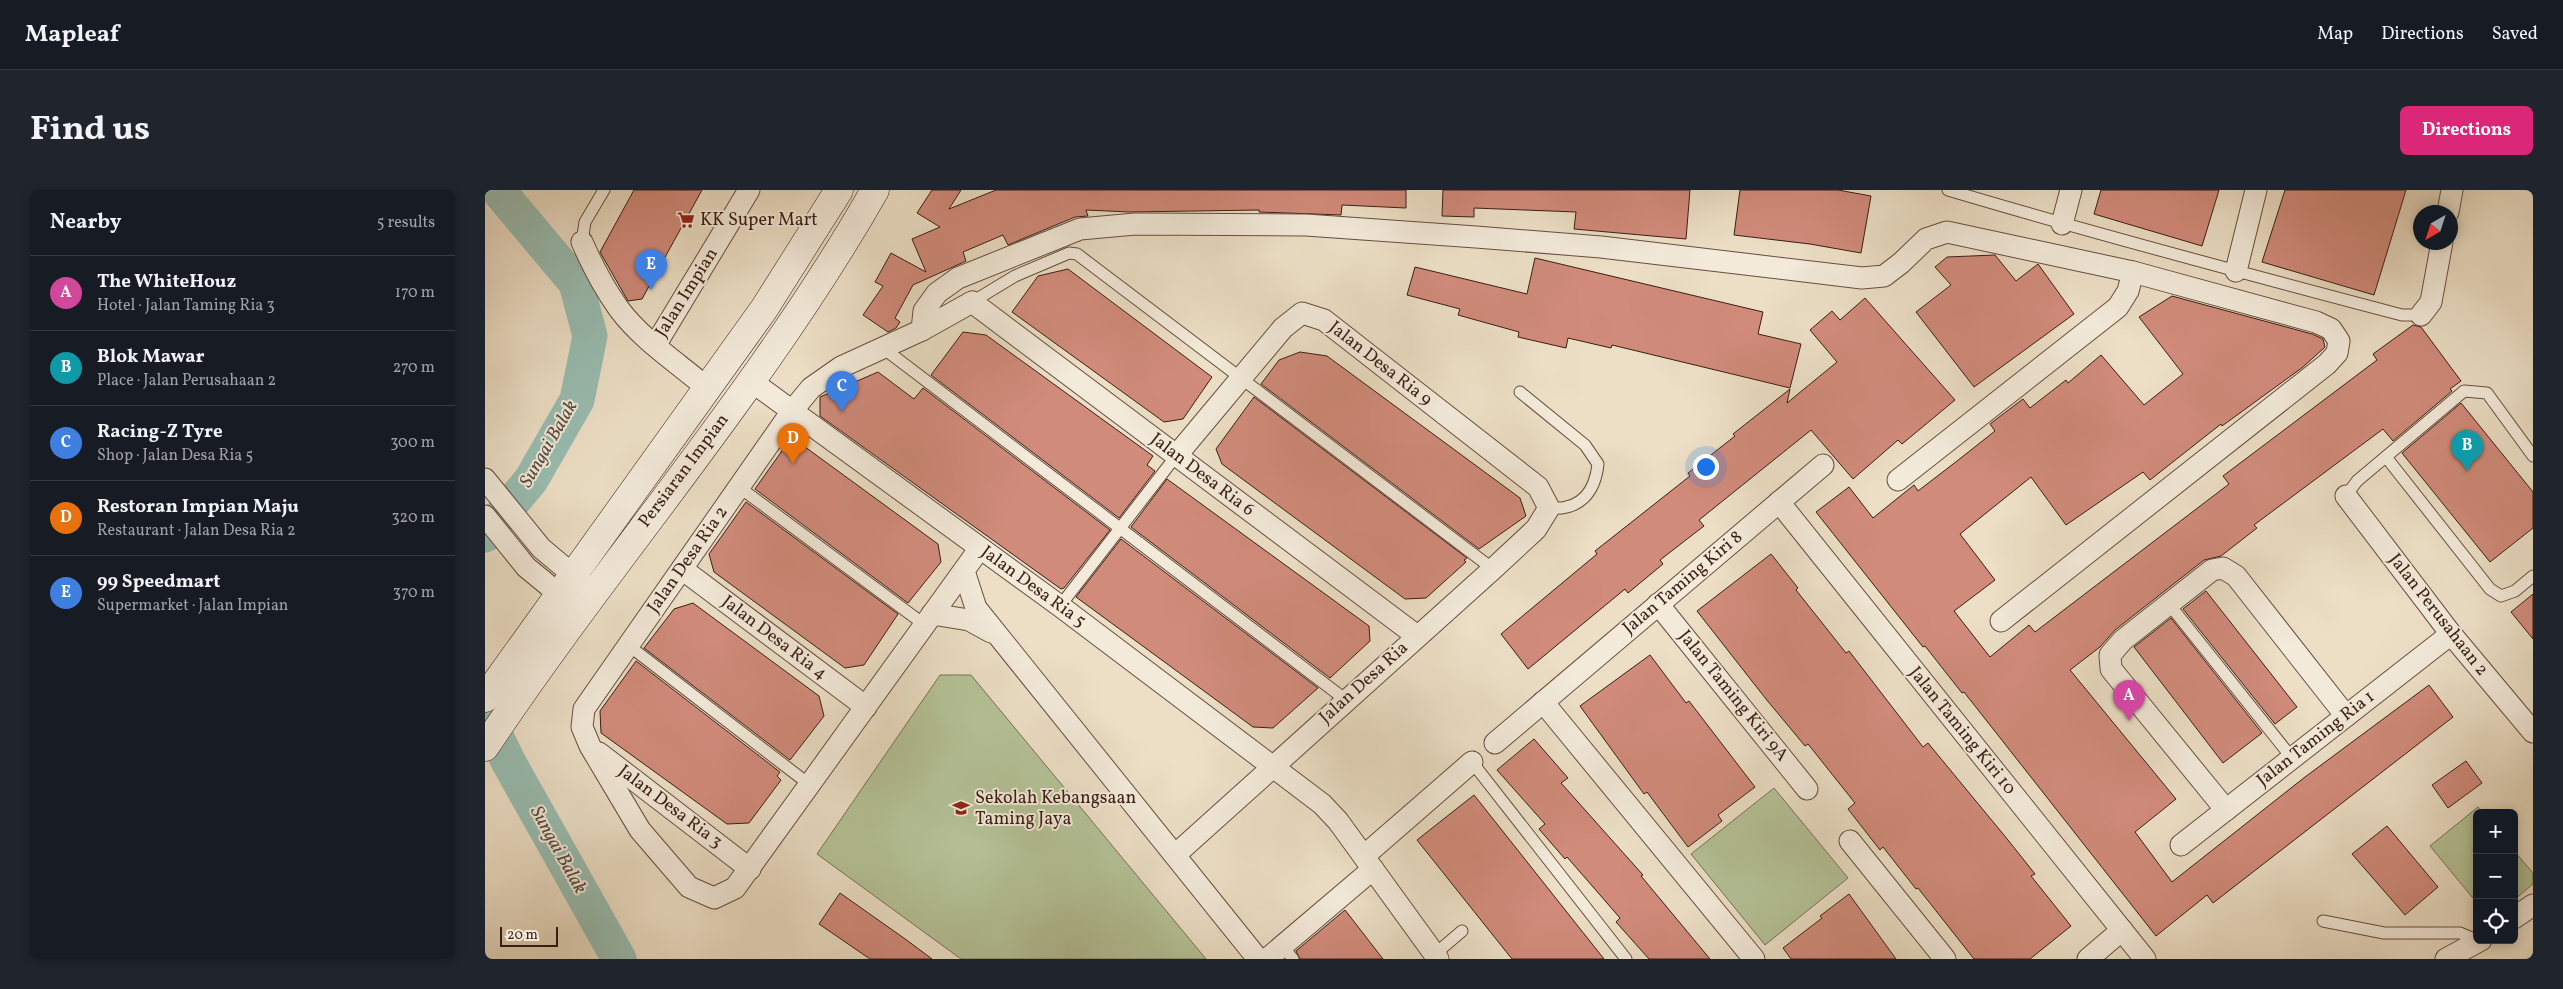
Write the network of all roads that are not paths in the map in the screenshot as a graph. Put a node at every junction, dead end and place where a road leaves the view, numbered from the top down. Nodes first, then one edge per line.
1 (605, 190) edge
2 (749, 190) edge
3 (839, 190) edge
4 (875, 190) edge
5 (1948, 190) edge
6 (2071, 190) edge
7 (2256, 190) edge
8 (2452, 190) edge
9 (2449, 205) edge
10 (2062, 224) junction
11 (581, 242) joint
12 (2441, 250) edge
13 (2236, 271) junction
14 (2133, 272) junction
15 (764, 309) junction
16 (979, 309) junction
17 (2421, 315) joint
18 (922, 330) junction
19 (656, 344) junction
20 (883, 348) junction
21 (1241, 377) junction
22 (751, 381) junction
23 (707, 388) junction
24 (1520, 392) dead end
25 (792, 411) junction
26 (689, 414) junction
27 (1176, 456) junction
28 (2386, 456) junction
29 (2533, 456) edge
30 (1823, 465) dead end
31 (485, 479) edge
32 (1898, 480) dead end
33 (739, 487) junction
34 (2345, 496) joint
35 (1779, 502) junction
36 (1549, 508) junction
37 (485, 516) edge
38 (1120, 529) junction
39 (980, 548) junction
40 (682, 569) junction
41 (1493, 569) junction
42 (964, 571) junction
43 (2533, 576) edge
44 (565, 584) junction
45 (587, 601) junction
46 (1658, 604) junction
47 (2169, 604) junction
48 (1059, 606) junction
49 (929, 620) junction
50 (2001, 622) dead end
51 (2451, 634) junction
52 (996, 635) junction
53 (1417, 636) junction
54 (628, 645) junction
55 (485, 698) edge
56 (1346, 700) junction
57 (1543, 702) junction
58 (866, 708) junction
59 (2346, 716) junction
60 (2530, 723) edge
61 (1495, 743) dead end
62 (590, 746) junction
63 (485, 747) edge
64 (2292, 758) junction
65 (1471, 762) joint
66 (1272, 767) junction
67 (810, 785) junction
68 (1807, 788) dead end
69 (2225, 810) junction
70 (1850, 841) dead end
71 (2181, 845) dead end
72 (1175, 855) junction
73 (1369, 862) junction
74 (750, 869) junction
75 (2533, 905) edge
76 (2518, 915) edge
77 (2323, 921) dead end
78 (2122, 930) junction
79 (1462, 931) dead end
80 (2473, 938) edge
81 (2473, 943) edge
82 (2478, 944) edge
83 (1281, 955) edge
84 (1437, 957) edge
85 (1258, 959) edge
86 (1627, 959) edge
87 (1754, 959) edge
88 (1945, 959) edge
89 (2088, 959) edge
90 (2145, 959) edge
91 (2446, 959) edge
92 (2474, 959) edge

1 - 11 lane
2 - 19 street, Jalan Impian
3 - 15 street, Persiaran Impian
4 - 22 street, Persiaran Impian
5 - 10 lane
6 - 10 street
7 - 13 street
8 - 9 street
10 - 13 lane
11 - 19 street
12 - 17 street
13 - 17 lane
14 - 18 street
14 - 32 street
14 - 50 street
15 - 22 street
15 - 23 street, Persiaran Impian
16 - 18 street, Jalan Desa Ria 2
16 - 21 lane
16 - 27 street, Jalan Desa Ria 6
18 - 20 street, Jalan Desa Ria 2
19 - 23 street
20 - 25 street, Jalan Desa Ria 2
20 - 38 lane
21 - 27 street, Jalan Desa Ria 9
21 - 36 street, Jalan Desa Ria 9
21 - 41 lane
22 - 25 street, Jalan Desa Ria 5
22 - 26 street
22 - 45 street, Persiaran Impian
23 - 26 street, Persiaran Impian
24 - 36 lane
25 - 33 street, Jalan Desa Ria 2
25 - 39 street, Jalan Desa Ria 5
26 - 44 street, Persiaran Impian
27 - 38 lane
27 - 53 street, Jalan Desa Ria 6
28 - 29 lane
28 - 34 lane
28 - 43 lane
30 - 35 street, Jalan Taming Kiri 8
31 - 44 street
33 - 40 street, Jalan Desa Ria 2
33 - 49 lane
34 - 51 street, Jalan Perusahaan 2
35 - 46 street, Jalan Taming Kiri 8
35 - 78 street, Jalan Taming Kiri 10
36 - 41 street, Jalan Desa Ria
37 - 44 street
38 - 48 lane
38 - 56 lane
39 - 42 street
39 - 48 street, Jalan Desa Ria 5
40 - 54 street, Jalan Desa Ria 2
40 - 58 street, Jalan Desa Ria 4
41 - 53 street, Jalan Desa Ria
42 - 49 street
42 - 52 street
44 - 45 street
44 - 55 street, Persiaran Impian
45 - 63 street, Persiaran Impian
46 - 57 street, Jalan Taming Kiri 8
46 - 68 street, Jalan Taming Kiri 9A
47 - 59 street
47 - 64 lane
47 - 69 street
48 - 66 street, Jalan Desa Ria 5
49 - 52 street
49 - 58 street
51 - 59 street, Jalan Taming Ria 1
51 - 60 street, Jalan Perusahaan 2
52 - 72 street
53 - 56 street, Jalan Desa Ria
54 - 62 street, Jalan Desa Ria 2
54 - 67 lane
56 - 66 street, Jalan Desa Ria
57 - 61 street, Jalan Taming Kiri 8
57 - 87 street
58 - 67 street
59 - 64 street, Jalan Taming Ria 1
62 - 74 street, Jalan Desa Ria 3
62 - 74 street
64 - 69 street, Jalan Taming Ria 1
65 - 73 street
65 - 86 lane
66 - 72 street, Jalan Desa Ria
66 - 73 street, Jalan Desa Ria 5
67 - 74 street
69 - 71 street, Jalan Taming Ria 1
70 - 88 street
72 - 85 street
73 - 83 street
73 - 84 street, Jalan Desa Ria 5
75 - 76 street
77 - 80 lane
78 - 89 street
78 - 90 street, Jalan Taming Kiri 10
79 - 84 lane
81 - 91 street
82 - 92 lane

